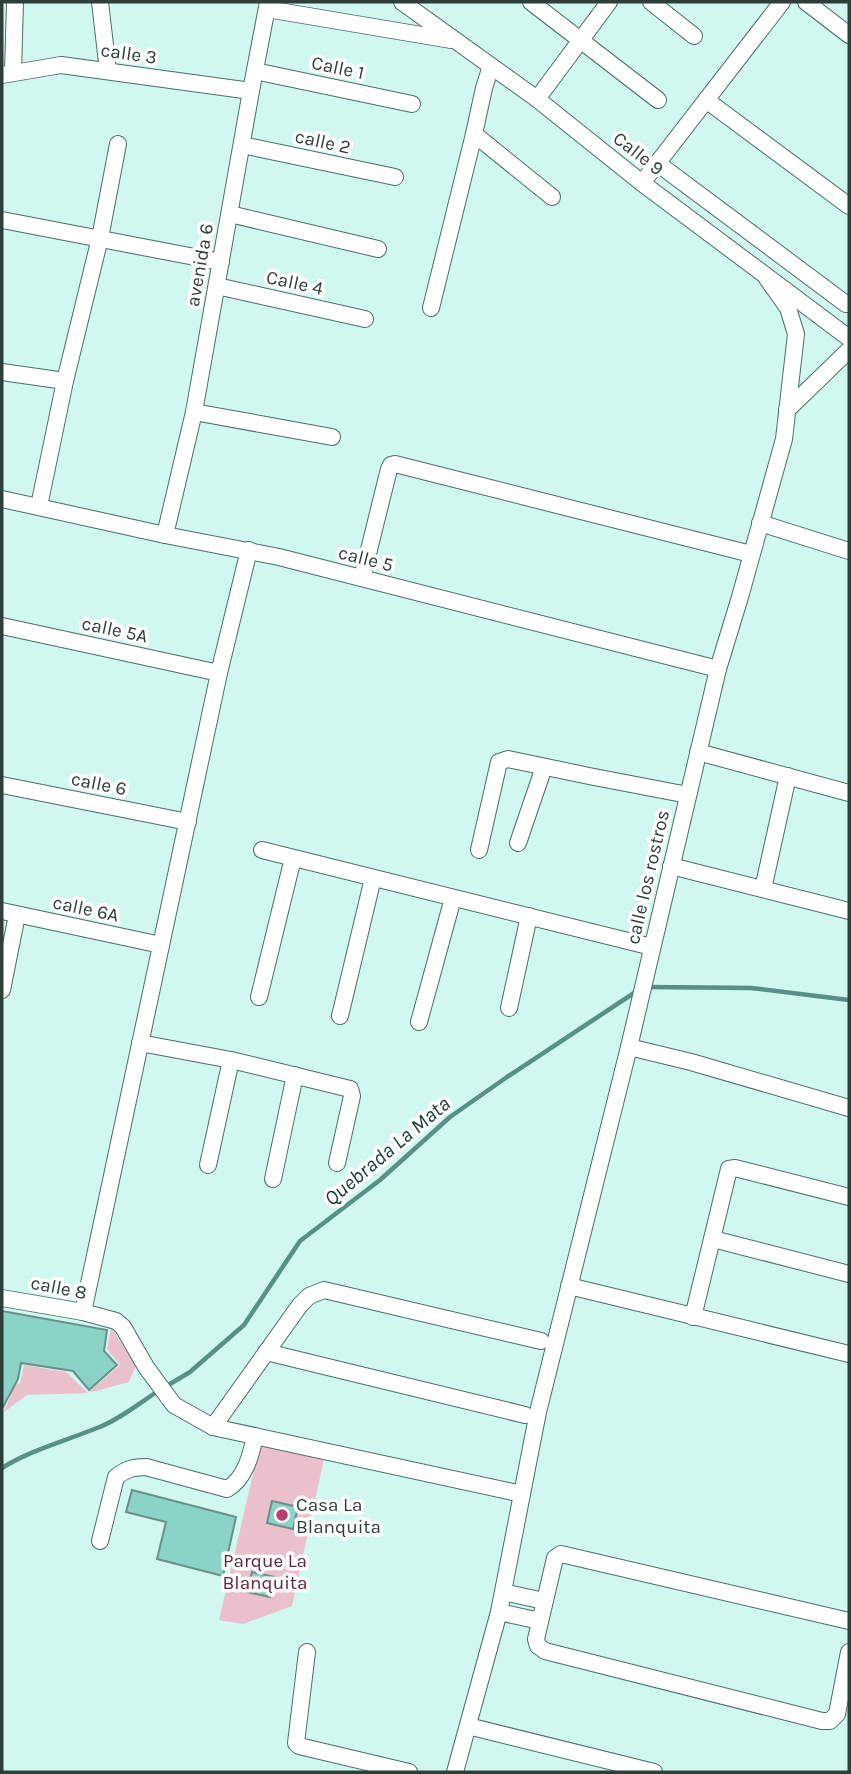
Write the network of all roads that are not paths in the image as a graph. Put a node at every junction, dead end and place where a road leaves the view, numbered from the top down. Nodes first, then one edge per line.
1 (15, 2) edge
2 (100, 2) edge
3 (402, 2) edge
4 (531, 2) edge
5 (609, 2) edge
6 (651, 2) edge
7 (782, 2) edge
8 (806, 2) edge
9 (268, 5) edge
10 (849, 35) edge
11 (694, 37) dead end
12 (581, 39) junction
13 (456, 40) junction
14 (491, 66) junction
15 (108, 71) junction
16 (255, 71) junction
17 (8, 74) edge
18 (251, 91) junction
19 (537, 99) junction
20 (659, 100) dead end
21 (706, 100) junction
22 (412, 104) dead end
23 (474, 134) junction
24 (118, 144) dead end
25 (242, 145) junction
26 (657, 163) junction
27 (395, 177) dead end
28 (642, 183) junction
29 (552, 197) dead end
30 (849, 206) edge
31 (230, 214) junction
32 (2, 220) edge
33 (100, 238) junction
34 (378, 249) dead end
35 (221, 262) junction
36 (766, 277) junction
37 (217, 286) junction
38 (846, 304) dead end
39 (431, 308) dead end
40 (365, 319) dead end
41 (849, 338) edge
42 (849, 350) edge
43 (2, 372) edge
44 (65, 381) junction
45 (788, 410) junction
46 (194, 412) junction
47 (331, 437) dead end
48 (2, 499) edge
49 (39, 506) junction
50 (760, 523) junction
51 (165, 535) junction
52 (249, 550) junction
53 (849, 551) edge
54 (751, 554) junction
55 (362, 578) junction
56 (2, 626) edge
57 (718, 669) junction
58 (219, 673) junction
59 (698, 752) junction
60 (544, 766) junction
61 (788, 776) junction
62 (2, 785) edge
63 (849, 793) edge
64 (688, 794) junction
65 (188, 822) junction
66 (518, 843) dead end
67 (262, 850) dead end
68 (479, 850) dead end
69 (293, 858) junction
70 (671, 866) junction
71 (373, 878) junction
72 (763, 889) junction
73 (453, 898) junction
74 (849, 911) edge
75 (9, 913) edge
76 (528, 916) junction
77 (161, 945) junction
78 (652, 947) junction
79 (2, 990) edge
80 (259, 997) dead end
81 (509, 1008) dead end
82 (340, 1016) dead end
83 (419, 1023) dead end
84 (141, 1043) junction
85 (629, 1047) junction
86 (231, 1060) junction
87 (295, 1074) junction
88 (849, 1108) edge
89 (337, 1163) dead end
90 (208, 1165) dead end
91 (273, 1179) dead end
92 (849, 1197) edge
93 (713, 1239) junction
94 (849, 1274) edge
95 (569, 1286) junction
96 (2, 1298) edge
97 (83, 1312) junction
98 (693, 1317) junction
99 (541, 1341) dead end
100 (266, 1352) junction
101 (849, 1354) edge
102 (524, 1415) dead end
103 (214, 1427) junction
104 (255, 1436) junction
105 (522, 1494) junction
106 (100, 1541) dead end
107 (503, 1592) junction
108 (544, 1601) junction
109 (499, 1612) junction
110 (540, 1621) junction
111 (849, 1621) edge
112 (307, 1652) dead end
113 (849, 1653) edge
114 (468, 1726) junction
115 (348, 1765) edge
116 (636, 1770) edge
117 (409, 1772) edge
118 (455, 1772) edge
119 (654, 1772) edge

1 - 17 street
2 - 15 street
3 - 13 street, Calle 9
4 - 12 street
5 - 12 street
6 - 11 street
7 - 21 street
8 - 10 street
9 - 13 street
9 - 16 street, avenida 6
12 - 19 street
12 - 20 street
13 - 14 street, Calle 9
14 - 19 street, Calle 9
14 - 23 street
15 - 17 street, calle 3
15 - 18 street, calle 3
16 - 18 street, avenida 6
16 - 22 street, Calle 1
18 - 25 street, avenida 6
19 - 28 street, Calle 9
21 - 26 street
21 - 30 street
23 - 29 street
23 - 39 street
24 - 33 street
25 - 27 street, calle 2
25 - 31 street, avenida 6
26 - 28 street
26 - 38 street
28 - 36 street, Calle 9
31 - 34 street
31 - 35 street, avenida 6
32 - 33 street
33 - 35 street
33 - 44 street
35 - 37 street, avenida 6
36 - 41 street, Calle 9
36 - 45 street, calle los rostros
37 - 40 street, Calle 4
37 - 46 street, avenida 6
42 - 45 street
43 - 44 street
44 - 49 street
45 - 50 street, calle los rostros
46 - 47 street
46 - 51 street, avenida 6
48 - 49 street, calle 5
49 - 51 street, calle 5
50 - 53 street
50 - 54 street, calle los rostros
51 - 52 street, calle 5
52 - 55 street, calle 5
52 - 58 street
54 - 55 street
54 - 57 street, calle los rostros
55 - 57 street, calle 5
56 - 58 street, calle 5A
57 - 59 street, calle los rostros
58 - 65 street
59 - 61 street
59 - 64 street, calle los rostros
60 - 64 street
60 - 66 street
60 - 68 street
61 - 63 street
61 - 72 street
62 - 65 street, calle 6
64 - 70 street, calle los rostros
65 - 77 street
67 - 69 street
69 - 71 street
69 - 80 street
70 - 72 street
70 - 78 street, calle los rostros
71 - 73 street
71 - 82 street
72 - 74 street
73 - 76 street
73 - 83 street
75 - 77 street, calle 6A
75 - 79 street
76 - 78 street
76 - 81 street
77 - 84 street
78 - 85 street, calle los rostros
84 - 86 street
84 - 97 street
85 - 88 street
85 - 95 street, calle los rostros
86 - 87 street
86 - 90 street
87 - 89 street
87 - 91 street
92 - 93 street
93 - 94 street
93 - 98 street
95 - 98 street
95 - 105 street, calle los rostros
96 - 97 street, calle 8
97 - 103 street, calle 8
98 - 101 street
99 - 100 street
100 - 102 street
100 - 103 street
103 - 104 street
104 - 105 street
104 - 106 street
105 - 107 street, calle los rostros
107 - 108 street
107 - 109 street, calle los rostros
108 - 110 street
108 - 111 street
109 - 110 street
109 - 114 street, calle los rostros
110 - 113 street
112 - 115 street
114 - 116 street
114 - 118 street, calle los rostros
115 - 117 street
116 - 119 street

